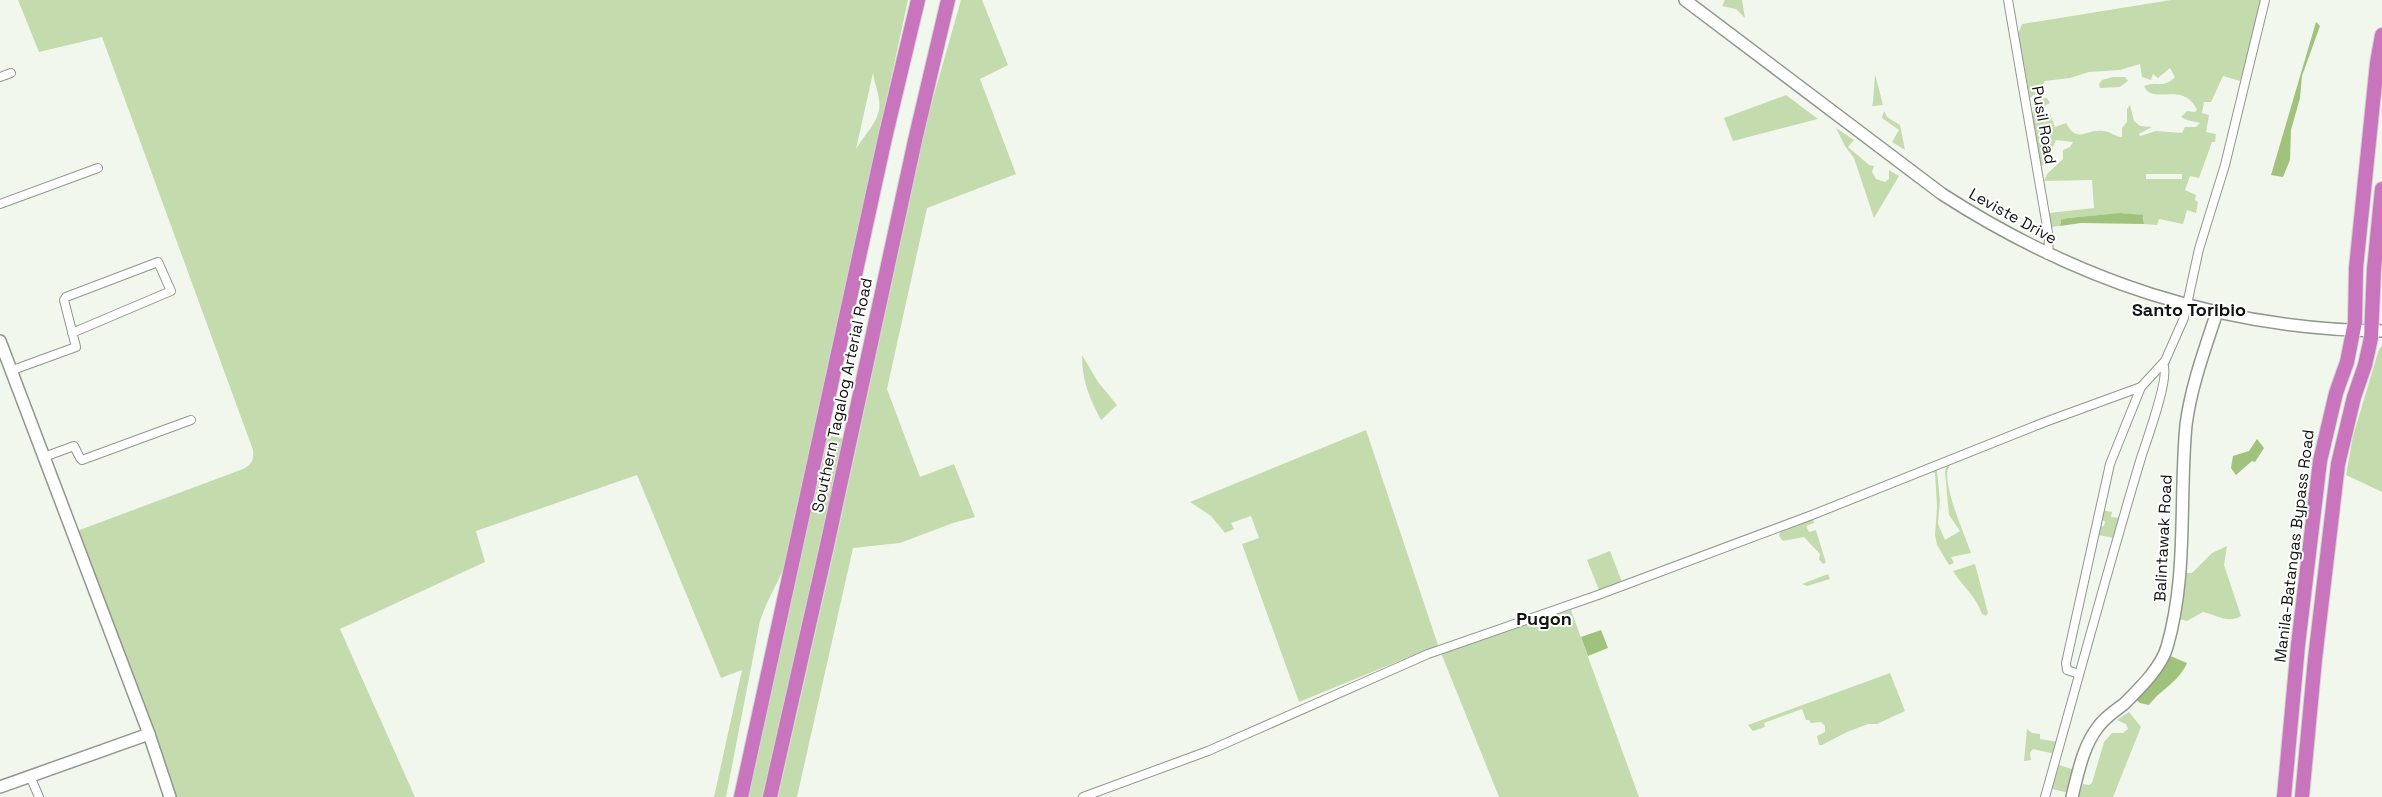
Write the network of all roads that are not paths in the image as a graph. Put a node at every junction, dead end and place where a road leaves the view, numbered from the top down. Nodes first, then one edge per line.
1 (918, 0) edge
2 (948, 0) edge
3 (1686, 0) edge
4 (2008, 0) edge
5 (2265, 0) edge
6 (2382, 35) edge
7 (11, 73) dead end
8 (0, 77) edge
9 (98, 168) dead end
10 (2382, 189) edge
11 (0, 204) edge
12 (2048, 255) junction
13 (2187, 305) junction
14 (2217, 312) junction
15 (2354, 330) junction
16 (2377, 331) edge
17 (72, 333) junction
18 (0, 341) edge
19 (2163, 364) junction
20 (10, 371) junction
21 (2142, 387) junction
22 (191, 420) dead end
23 (44, 457) junction
24 (2079, 674) junction
25 (2290, 726) junction
26 (2308, 728) junction
27 (149, 734) junction
28 (30, 776) junction
29 (0, 787) edge
30 (39, 797) edge
31 (170, 797) edge
32 (741, 797) edge
33 (770, 797) edge
34 (1083, 797) edge
35 (2045, 797) edge
36 (2072, 797) edge
37 (2284, 797) edge
38 (2302, 797) edge

1 - 32 highway, Southern Tagalog Arterial Road
2 - 33 highway, Southern Tagalog Arterial Road
3 - 12 street, Leviste Drive
4 - 12 street, Pusil Road
5 - 13 street
6 - 15 highway, Manila-Batangas Bypass Road
7 - 8 street
9 - 11 street
10 - 16 highway, Manila-Batangas Bypass Road
12 - 13 street, Leviste Drive
13 - 14 street, Leviste Drive
13 - 19 street
14 - 15 street, Leviste Drive
14 - 36 street, Balintawak Road
15 - 16 street, Leviste Drive
15 - 25 highway, Manila-Batangas Bypass Road
16 - 26 highway, Manila-Batangas Bypass Road
17 - 17 street
17 - 20 street
18 - 20 street
19 - 21 street
19 - 24 street
20 - 23 street
21 - 24 street
21 - 34 street
22 - 23 street
23 - 27 street
24 - 35 street
25 - 26 highway
25 - 37 highway, Manila-Batangas Bypass Road
26 - 38 highway, Manila-Batangas Bypass Road
27 - 28 street
27 - 31 street
28 - 29 street
28 - 30 street

